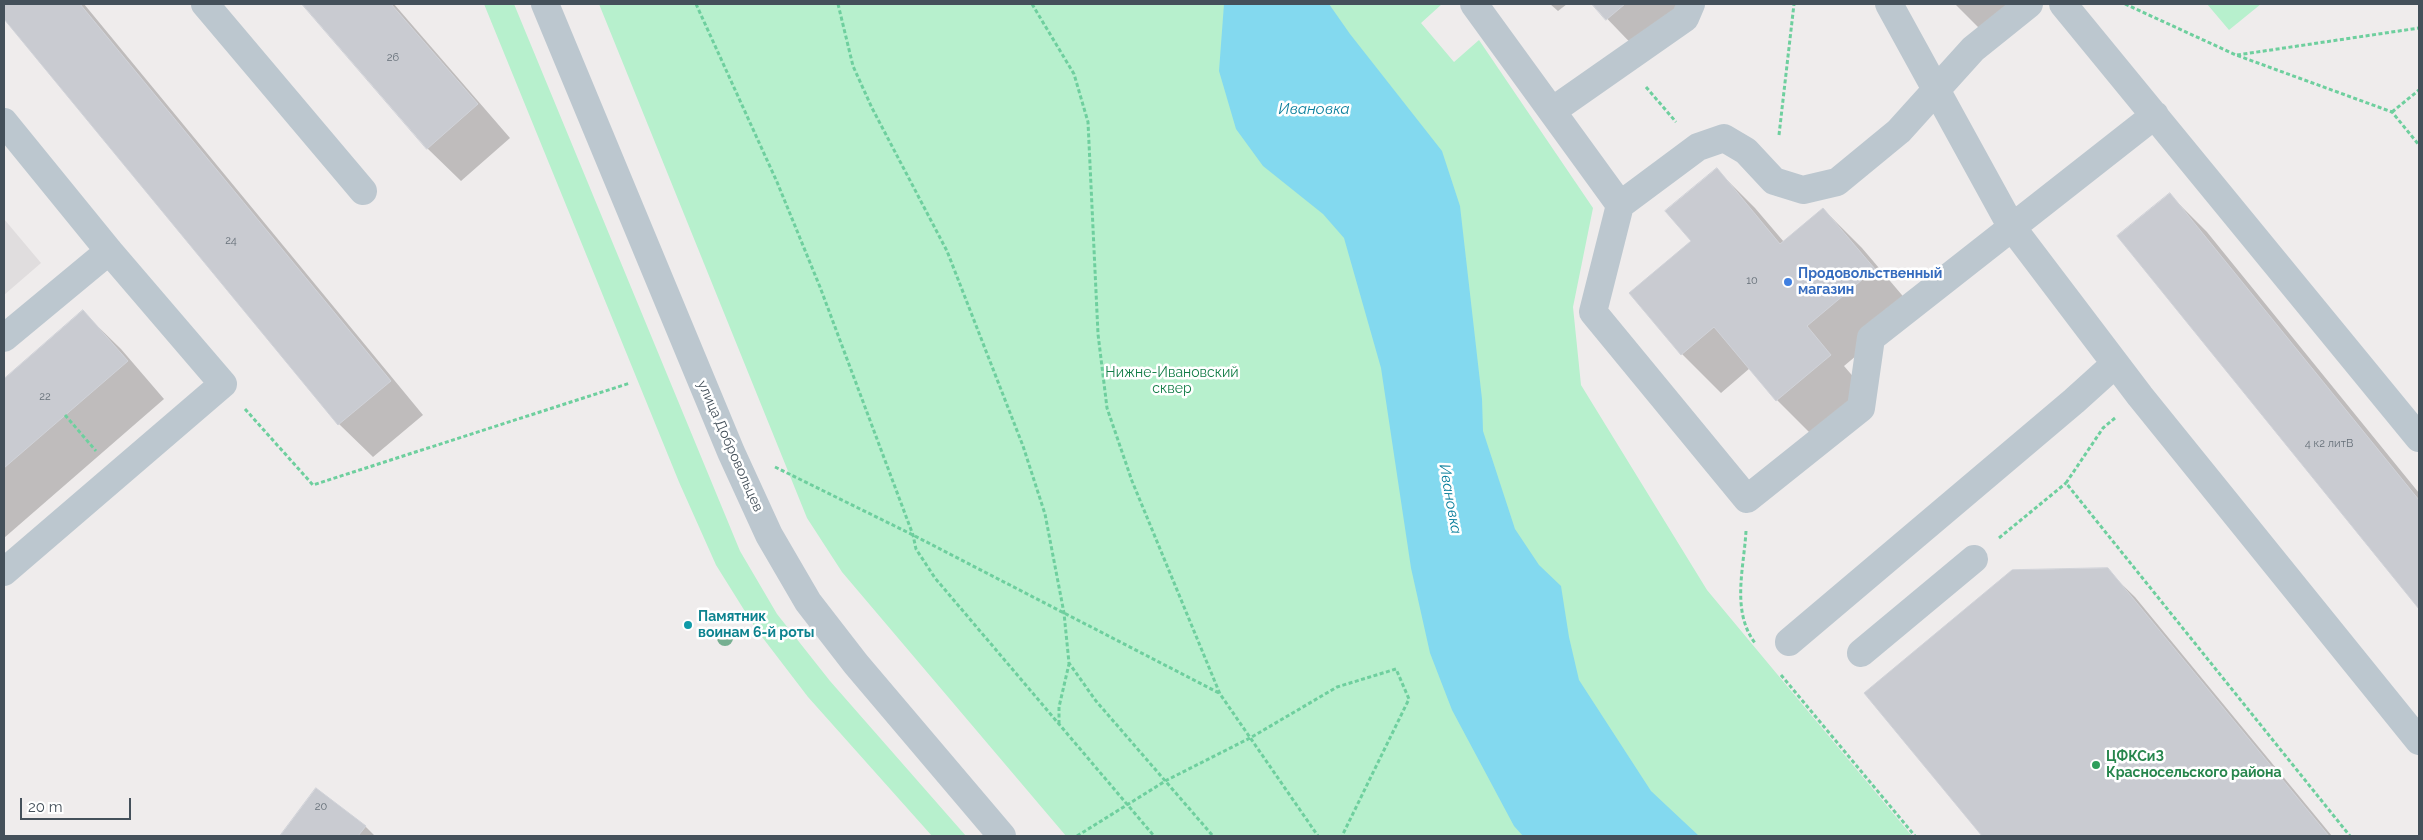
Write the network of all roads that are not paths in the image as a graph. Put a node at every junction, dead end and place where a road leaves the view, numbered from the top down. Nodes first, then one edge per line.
1 (205, 4) edge
2 (545, 4) edge
3 (1474, 4) edge
4 (1691, 4) edge
5 (1889, 4) edge
6 (2029, 4) edge
7 (2063, 4) edge
8 (1937, 89) junction
9 (1552, 111) junction
10 (2155, 115) junction
11 (4, 122) edge
12 (363, 191) dead end
13 (1620, 205) junction
14 (2011, 226) junction
15 (109, 251) junction
16 (4, 338) edge
17 (2115, 364) junction
18 (2419, 438) edge
19 (1974, 559) road end
20 (4, 572) edge
21 (1789, 642) dead end
22 (1861, 653) dead end
23 (2419, 741) edge
24 (1002, 836) edge

1 - 12 street
2 - 24 street, улица Добровольцев
3 - 9 street
4 - 9 street
5 - 8 street
6 - 8 street
7 - 10 street
8 - 13 street
8 - 14 street
9 - 13 street
10 - 14 street
10 - 18 street
11 - 15 street
13 - 14 street
14 - 17 street
15 - 16 street
15 - 20 street
17 - 21 street
17 - 23 street
19 - 22 street

